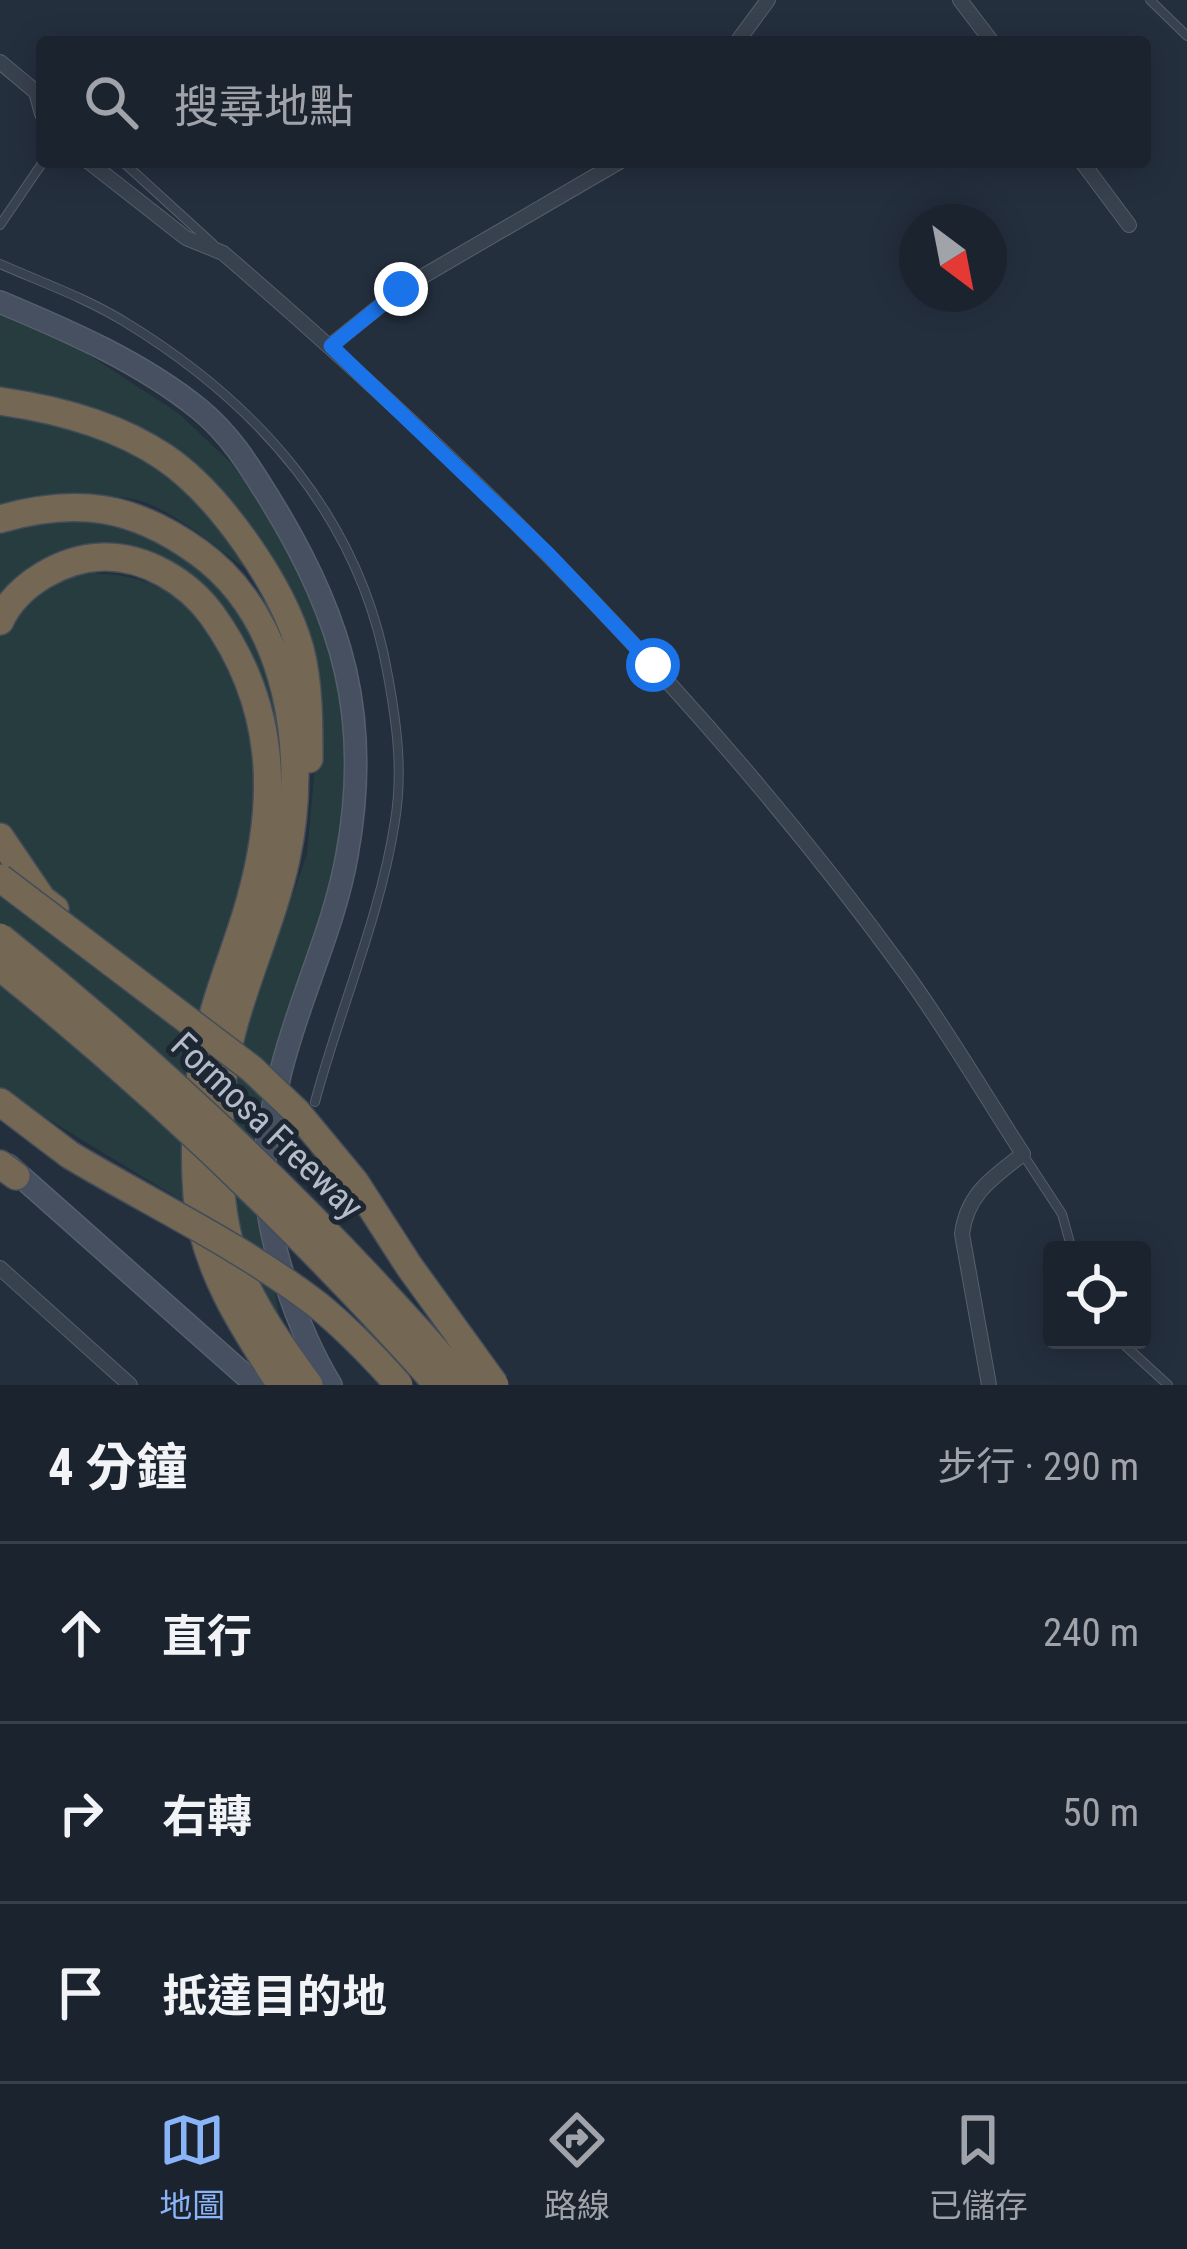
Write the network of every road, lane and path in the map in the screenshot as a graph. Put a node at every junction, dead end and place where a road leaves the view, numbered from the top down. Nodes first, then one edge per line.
1 (767, 0) edge
2 (960, 0) edge
3 (1150, 0) edge
4 (1187, 35) edge
5 (741, 36) edge
6 (987, 36) edge
7 (0, 62) edge
8 (36, 92) edge
9 (39, 168) edge
10 (97, 168) edge
11 (130, 168) edge
12 (609, 168) edge
13 (1086, 168) edge
14 (0, 225) edge
15 (1129, 225) dead end
16 (223, 254) junction
17 (0, 264) edge
18 (0, 302) edge
19 (331, 346) junction
20 (0, 400) edge
21 (0, 519) edge
22 (0, 621) edge
23 (0, 837) edge
24 (0, 878) edge
25 (0, 938) edge
26 (0, 968) edge
27 (157, 998) junction
28 (243, 1002) junction
29 (0, 1102) edge
30 (316, 1102) dead end
31 (0, 1115) edge
32 (1023, 1154) junction
33 (70, 1155) junction
34 (5, 1165) edge
35 (1070, 1241) edge
36 (0, 1268) edge
37 (1129, 1349) edge
38 (130, 1385) edge
39 (256, 1385) edge
40 (281, 1385) edge
41 (309, 1385) edge
42 (331, 1385) edge
43 (399, 1385) edge
44 (438, 1385) edge
45 (466, 1385) edge
46 (496, 1385) edge
47 (988, 1385) edge
48 (1168, 1385) edge

1 - 5 street
2 - 6 street
3 - 4 lane
7 - 8 street
9 - 14 lane
10 - 16 street
11 - 16 lane
12 - 19 street
13 - 15 street
16 - 19 street
17 - 30 lane
18 - 42 street
19 - 32 street
20 - 28 highway
21 - 28 highway
22 - 40 highway
23 - 27 highway, bridge
24 - 27 highway, bridge
25 - 45 highway, Formosa Freeway, bridge
26 - 44 highway, Formosa Freeway, bridge
27 - 46 highway, bridge
28 - 41 highway
29 - 33 highway
31 - 33 highway
32 - 35 lane
32 - 47 street
33 - 43 highway, bridge
34 - 39 street
36 - 38 street
37 - 48 lane

